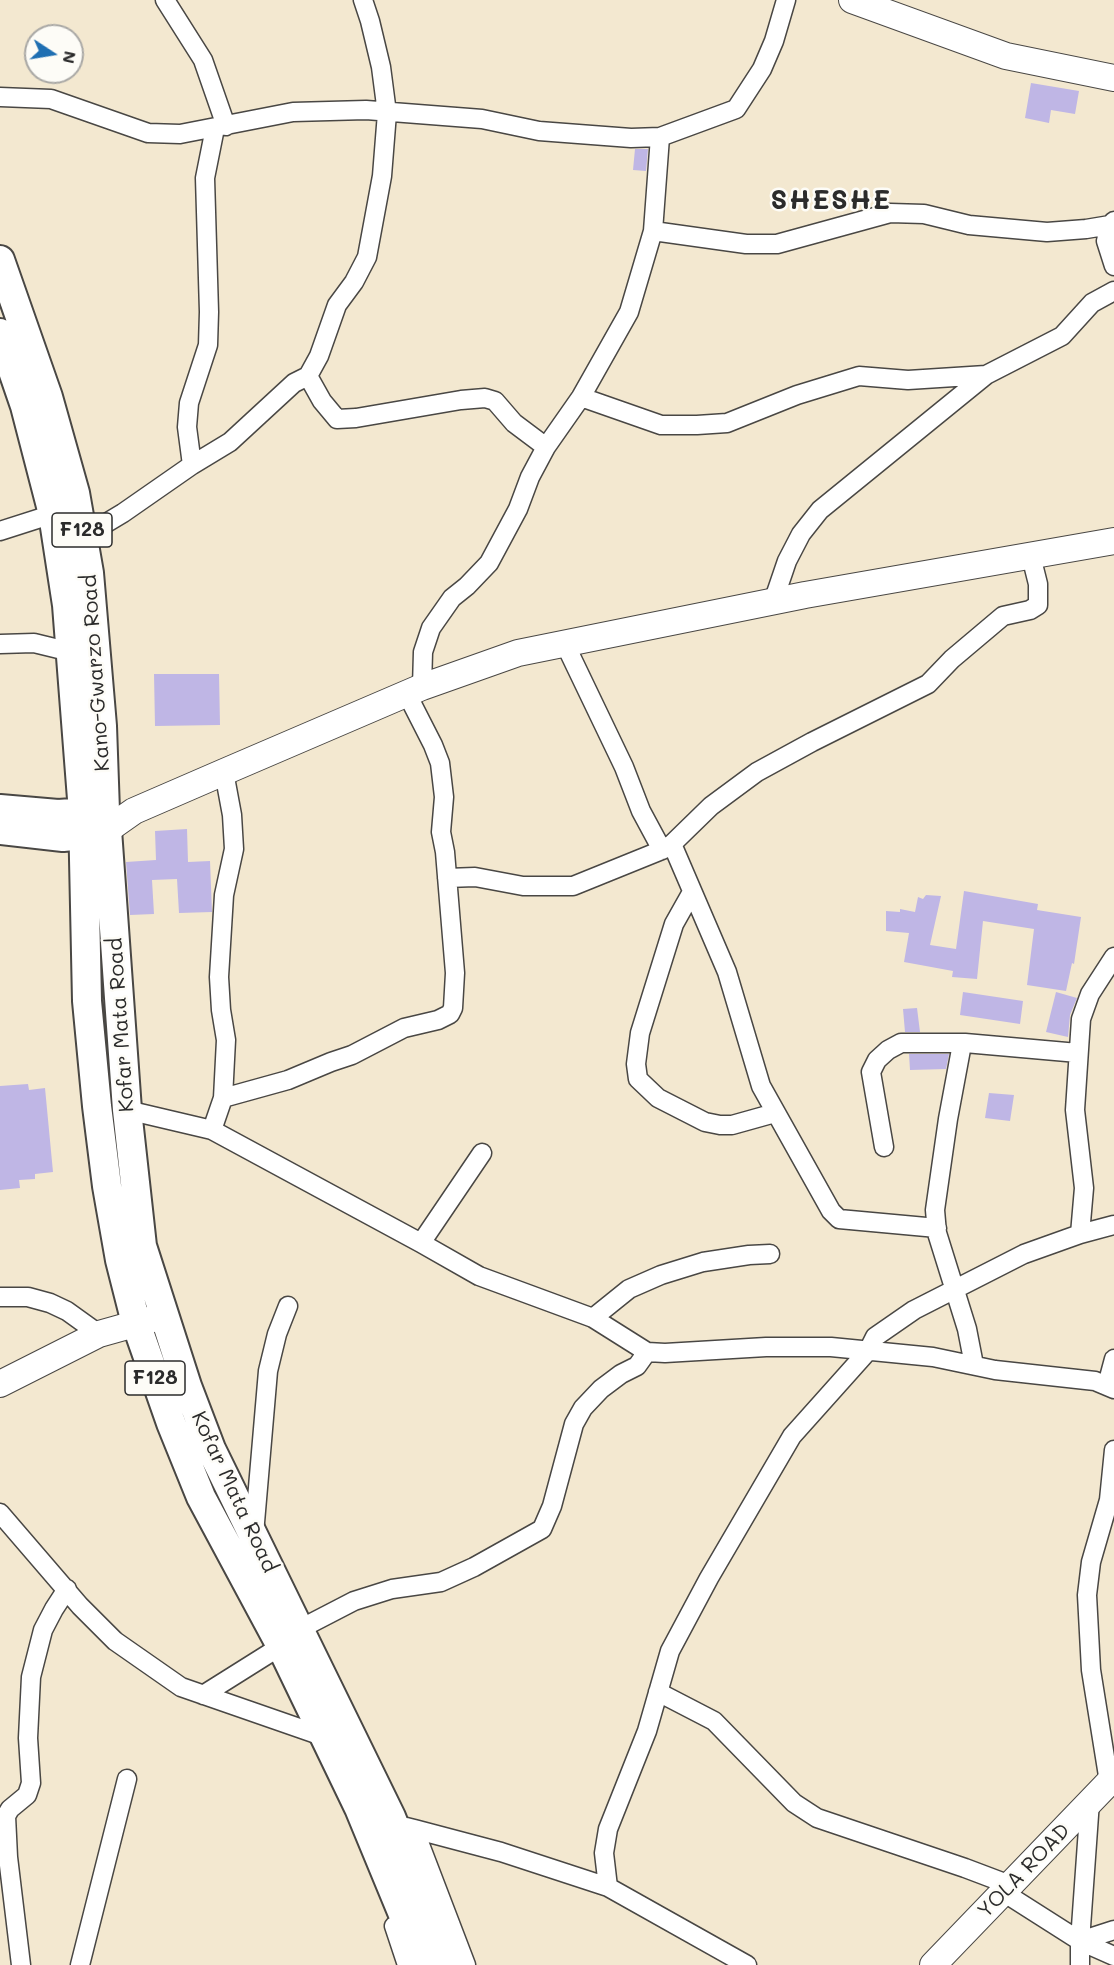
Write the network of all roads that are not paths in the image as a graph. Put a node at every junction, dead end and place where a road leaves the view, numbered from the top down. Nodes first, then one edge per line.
1 (165, 0) edge
2 (363, 0) edge
3 (786, 0) edge
4 (852, 0) edge
5 (1114, 78) edge
6 (0, 97) edge
7 (387, 112) junction
8 (221, 127) junction
9 (660, 137) junction
10 (1112, 223) edge
11 (653, 231) junction
12 (0, 260) edge
13 (1114, 266) edge
14 (1114, 291) edge
15 (0, 333) edge
16 (986, 375) junction
17 (308, 376) junction
18 (581, 397) junction
19 (546, 447) junction
20 (192, 465) junction
21 (53, 514) junction
22 (0, 531) edge
23 (83, 537) junction
24 (1114, 541) edge
25 (1032, 556) junction
26 (773, 602) junction
27 (0, 644) edge
28 (565, 644) junction
29 (71, 652) junction
30 (414, 690) junction
31 (224, 772) junction
32 (0, 809) edge
33 (95, 822) junction
34 (0, 830) edge
35 (667, 847) junction
36 (447, 878) junction
37 (692, 892) junction
38 (1111, 966) edge
39 (962, 1044) junction
40 (1078, 1053) junction
41 (223, 1098) junction
42 (127, 1110) junction
43 (775, 1113) junction
44 (213, 1130) junction
45 (884, 1147) dead end
46 (482, 1153) dead end
47 (1114, 1225) edge
48 (936, 1228) junction
49 (1080, 1234) junction
50 (421, 1243) junction
51 (770, 1254) dead end
52 (954, 1288) junction
53 (0, 1297) edge
54 (288, 1306) dead end
55 (165, 1316) junction
56 (593, 1318) junction
57 (136, 1323) junction
58 (99, 1334) junction
59 (868, 1351) junction
60 (647, 1352) junction
61 (1114, 1359) edge
62 (974, 1365) junction
63 (0, 1384) edge
64 (1111, 1387) edge
65 (1114, 1450) edge
66 (0, 1513) edge
67 (254, 1538) junction
68 (67, 1589) junction
69 (290, 1638) junction
70 (658, 1692) junction
71 (203, 1695) junction
72 (325, 1737) junction
73 (127, 1779) dead end
74 (1112, 1779) edge
75 (1090, 1801) junction
76 (403, 1826) junction
77 (379, 1857) junction
78 (608, 1887) junction
79 (1006, 1888) junction
80 (408, 1893) junction
81 (1114, 1930) edge
82 (1080, 1941) junction
83 (1114, 1956) edge
84 (21, 1965) edge
85 (80, 1965) edge
86 (407, 1965) edge
87 (424, 1965) edge
88 (450, 1965) edge
89 (466, 1965) edge
90 (747, 1965) edge
91 (933, 1965) edge
92 (1080, 1965) edge

1 - 8 street
2 - 7 street
3 - 9 street
4 - 5 main road
6 - 8 street
7 - 8 street
7 - 9 street
7 - 17 street
8 - 20 street
9 - 11 street
10 - 11 street
10 - 13 street
11 - 18 street
12 - 23 main road, Kano-Gwarzo Road / F128
14 - 16 street
15 - 21 main road, Kano-Gwarzo Road / F128
16 - 18 street
16 - 26 street
17 - 19 street
17 - 20 street
18 - 19 street
19 - 30 street
20 - 23 street
21 - 22 street
21 - 29 main road, Kano-Gwarzo Road / F128
23 - 33 main road, Kano-Gwarzo Road / F128
24 - 25 main road
25 - 26 main road
25 - 35 street
26 - 28 main road
27 - 29 street
28 - 30 main road
28 - 35 street
29 - 33 main road, Kano-Gwarzo Road / F128
30 - 31 main road
30 - 36 street
31 - 33 main road
31 - 41 street
32 - 33 main road
33 - 34 main road
33 - 42 main road, Kofar Mata Road / F128
33 - 57 main road, Kofar Mata Road / F128
35 - 36 street
35 - 37 street
36 - 41 street
37 - 43 street
37 - 43 street
38 - 40 street
39 - 40 street
39 - 45 street
39 - 48 street
40 - 49 street
41 - 44 street
42 - 44 street
42 - 55 main road, Kofar Mata Road / F128
43 - 48 street
44 - 50 street
46 - 50 street
47 - 49 street
48 - 52 street
49 - 52 street
50 - 56 street
51 - 56 street
52 - 59 street
52 - 62 street
53 - 58 street
54 - 67 street
55 - 57 main road
55 - 67 main road, Kofar Mata Road / F128
56 - 60 street
57 - 58 main road
57 - 69 main road, Kofar Mata Road / F128
58 - 63 main road
59 - 60 street
59 - 62 street
59 - 70 street
60 - 69 street
61 - 64 street
62 - 64 street
65 - 74 street
66 - 68 street
67 - 69 main road, Kofar Mata Road / F128
68 - 71 street
68 - 84 street
69 - 71 street
69 - 72 main road, Kofar Mata Road / F128
69 - 76 main road, Kofar Mata Road / F128
70 - 78 street
70 - 79 street
71 - 72 street
72 - 77 main road, Kofar Mata Road / F128
73 - 85 street
74 - 75 main road, YOLA ROAD
75 - 79 main road, YOLA ROAD
75 - 82 street
76 - 78 street
76 - 80 main road, Kofar Mata Road / F128
76 - 89 street
77 - 80 main road, Kofar Mata Road / F128
77 - 86 street
78 - 90 street
79 - 82 street
79 - 91 main road, YOLA ROAD
80 - 87 main road, Kofar Mata Road / F128
80 - 88 main road, Kofar Mata Road / F128
81 - 82 street
82 - 83 street
82 - 92 street

